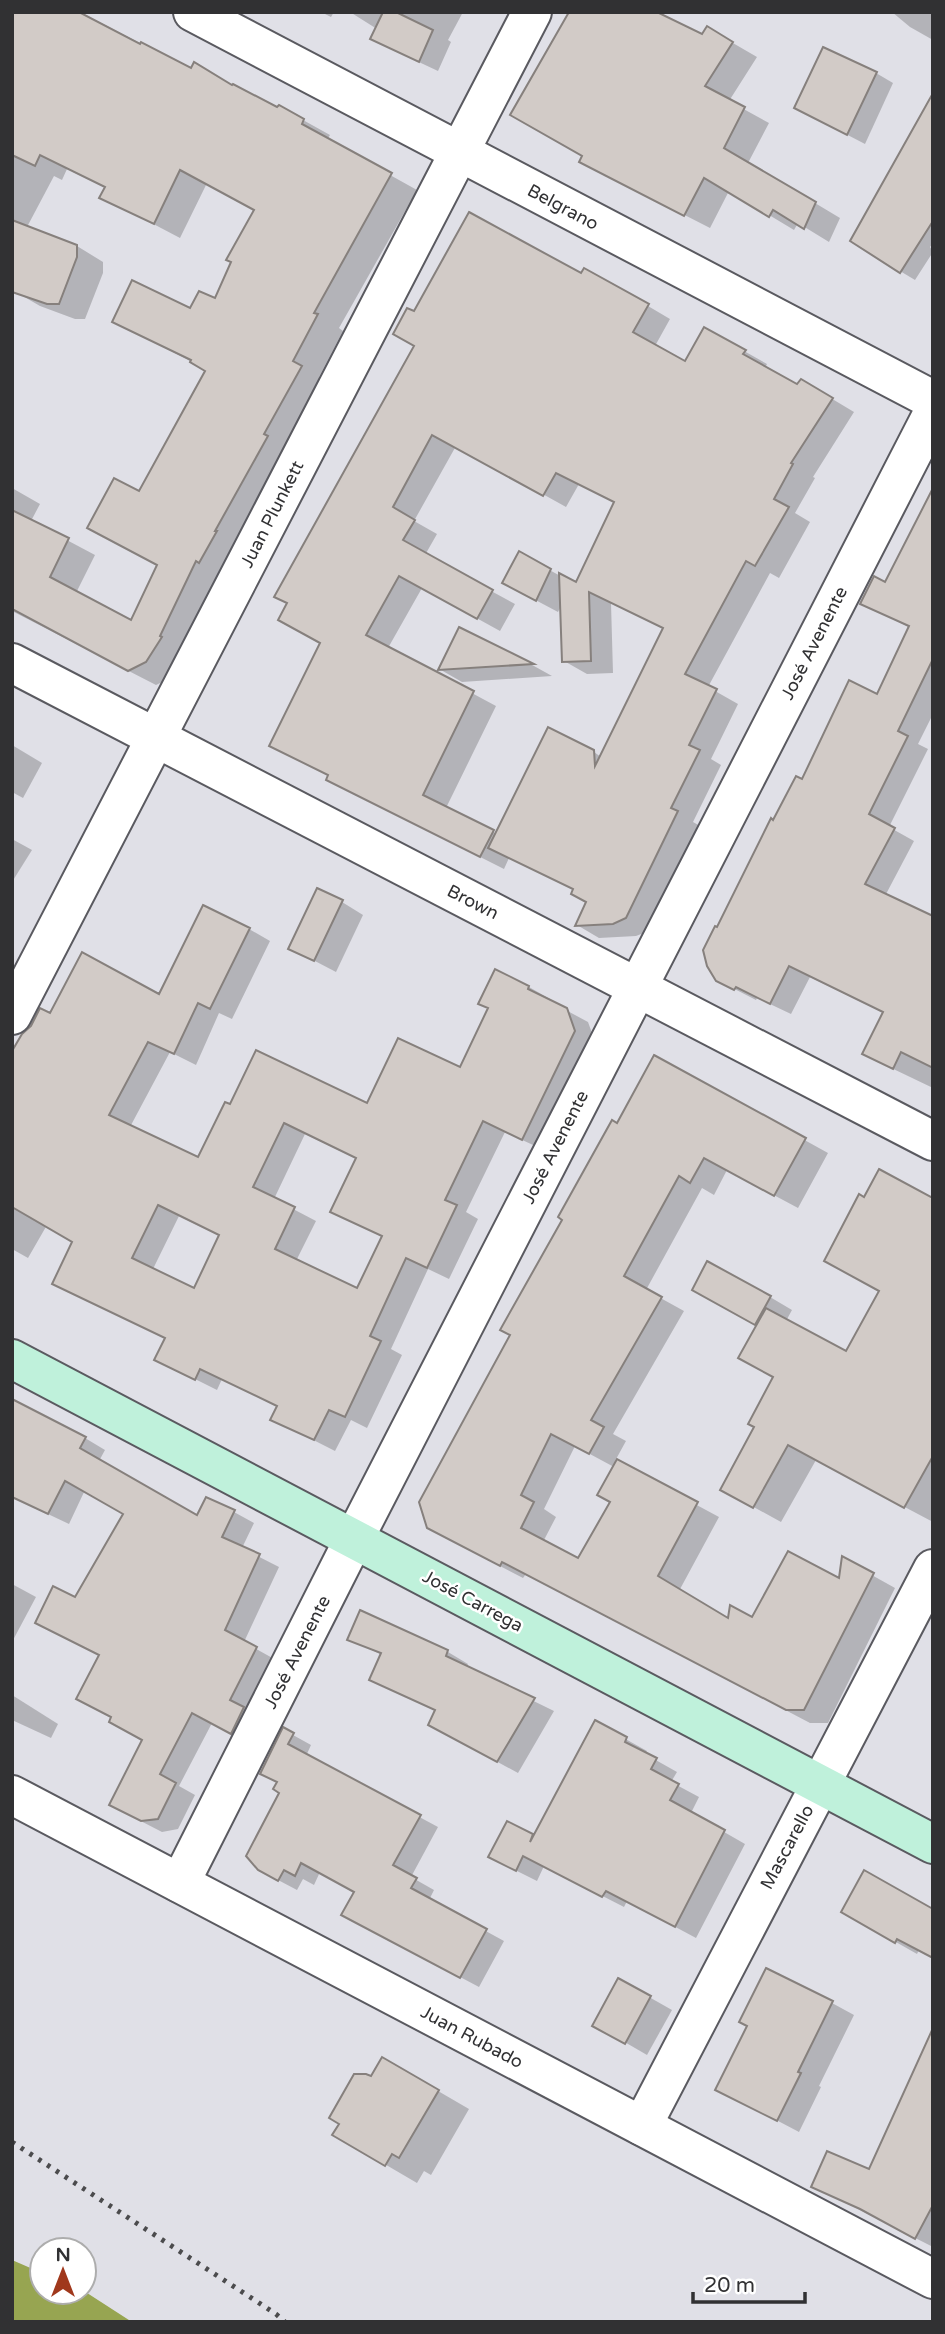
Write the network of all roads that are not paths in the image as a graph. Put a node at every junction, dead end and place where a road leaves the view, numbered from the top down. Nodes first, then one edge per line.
1 (193, 12) edge
2 (533, 12) edge
3 (460, 152) junction
4 (933, 400) edge
5 (933, 413) edge
6 (12, 663) edge
7 (156, 738) junction
8 (637, 987) junction
9 (12, 1015) edge
10 (933, 1141) edge
11 (12, 1359) edge
12 (354, 1539) junction
13 (933, 1569) edge
14 (820, 1784) junction
15 (12, 1795) edge
16 (933, 1844) edge
17 (180, 1883) junction
18 (642, 2126) junction
19 (933, 2279) edge

1 - 3 street, Belgrano
2 - 3 street, Juan Plunkett
3 - 4 street, Belgrano
3 - 7 street, Juan Plunkett
5 - 8 street, José Avenente
6 - 7 street, Brown
7 - 8 street, Brown
7 - 9 street, Juan Plunkett
8 - 10 street, Brown
8 - 12 street, José Avenente
11 - 12 main road, José Carrega
12 - 14 main road, José Carrega
12 - 17 street, José Avenente
13 - 14 street, Mascarello
14 - 16 main road, José Carrega
14 - 18 street, Mascarello
15 - 17 street, Juan Rubado
17 - 18 street, Juan Rubado
18 - 19 street, Juan Rubado

